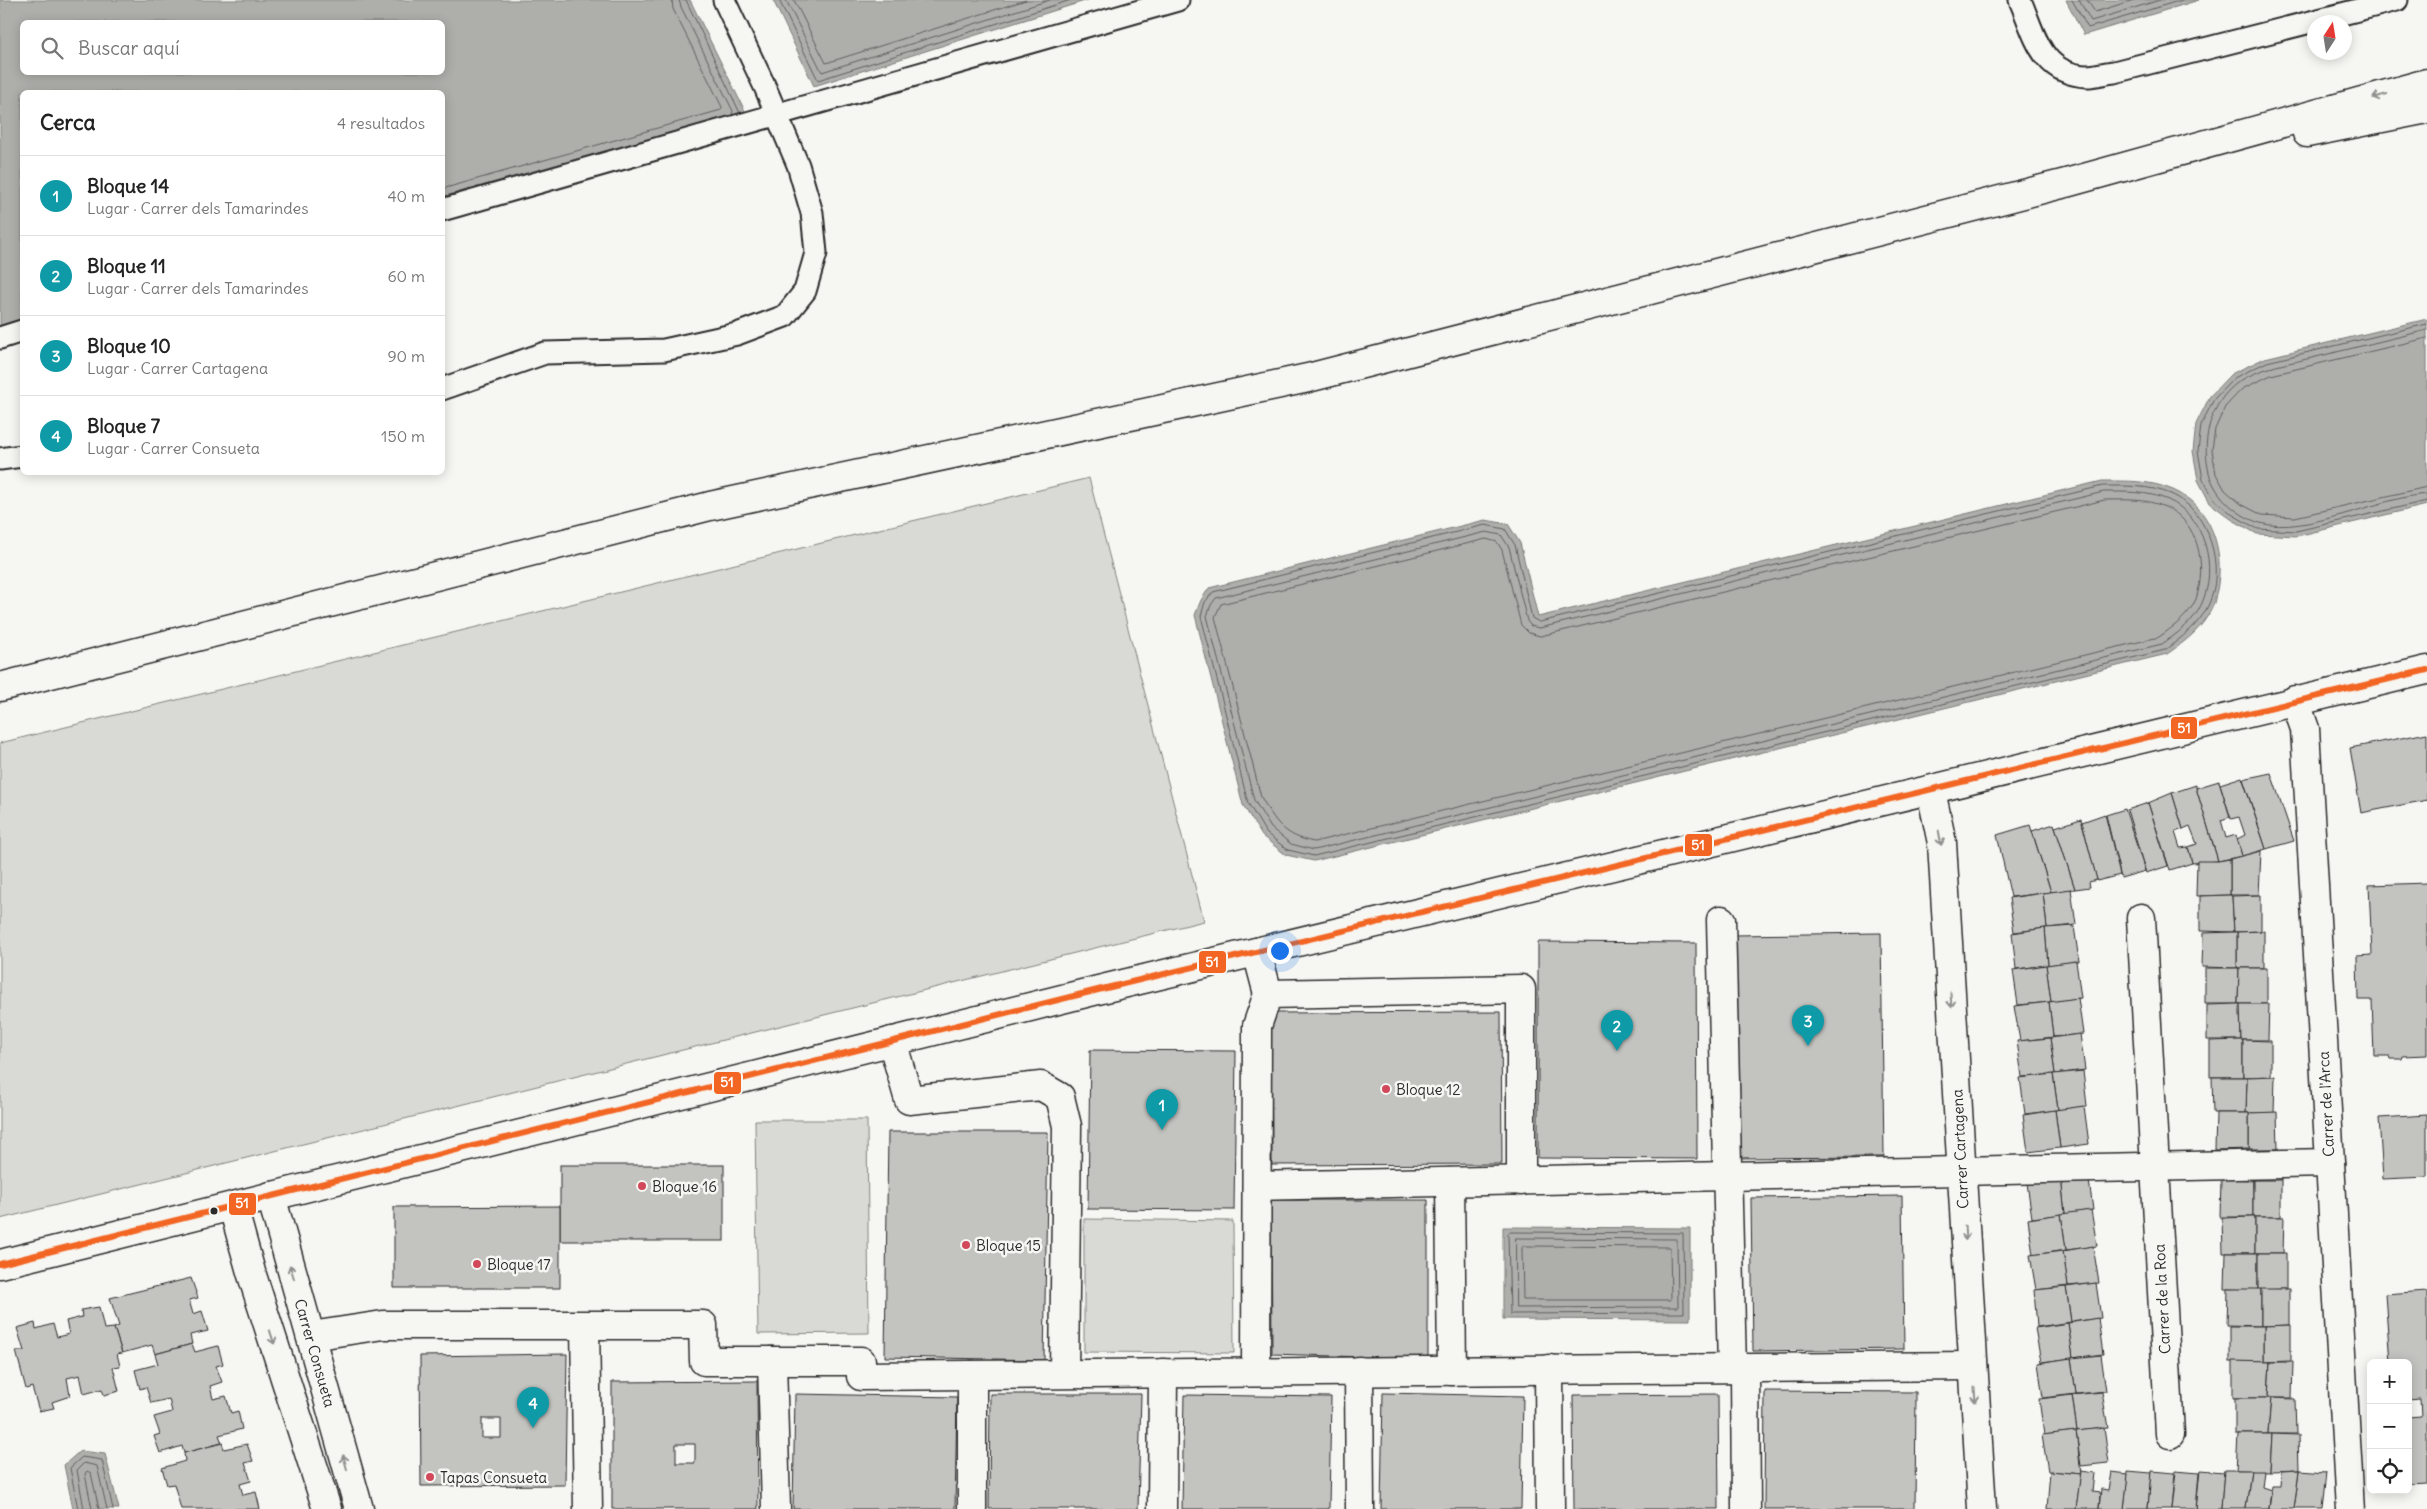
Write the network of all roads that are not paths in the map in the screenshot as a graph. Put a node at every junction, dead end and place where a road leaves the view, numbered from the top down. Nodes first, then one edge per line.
1 (724, 0) edge
2 (1178, 0) edge
3 (2020, 0) edge
4 (2397, 0) edge
5 (2427, 83) edge
6 (2427, 109) edge
7 (776, 114) junction
8 (2066, 183) junction
9 (445, 209) edge
10 (20, 332) edge
11 (0, 338) edge
12 (445, 388) edge
13 (20, 456) edge
14 (0, 459) edge
15 (2427, 670) edge
16 (0, 687) edge
17 (2295, 700) junction
18 (1931, 791) junction
19 (2141, 918) dead end
20 (1721, 920) dead end
21 (1257, 952) junction
22 (1268, 994) junction
23 (892, 1041) junction
24 (2330, 1163) junction
25 (2155, 1165) junction
26 (1962, 1170) junction
27 (1728, 1176) junction
28 (1521, 1181) junction
29 (1450, 1182) junction
30 (1257, 1186) junction
31 (271, 1196) junction
32 (233, 1206) junction
33 (0, 1264) edge
34 (585, 1326) junction
35 (311, 1336) junction
36 (772, 1361) junction
37 (1973, 1366) junction
38 (1738, 1368) junction
39 (1549, 1369) junction
40 (1359, 1371) junction
41 (1452, 1371) junction
42 (1256, 1372) junction
43 (1163, 1373) junction
44 (1064, 1374) junction
45 (972, 1375) junction
46 (2170, 1434) dead end
47 (327, 1509) edge
48 (360, 1509) edge
49 (588, 1509) edge
50 (776, 1509) edge
51 (972, 1509) edge
52 (1162, 1509) edge
53 (1360, 1509) edge
54 (1550, 1509) edge
55 (1746, 1509) edge
56 (1982, 1509) edge
57 (2350, 1509) edge

1 - 7 lane
2 - 7 lane
3 - 4 lane
5 -> 8 main road
6 - 8 main road
7 - 9 lane
7 - 12 lane
8 - 16 main road
10 - 11 lane
13 - 14 lane
15 - 17 main road
17 - 18 main road
17 - 24 main road, Carrer de l'Arca
18 - 21 main road
18 -> 26 main road, Carrer Cartagena
19 - 25 main road, Carrer de la Roa
20 - 27 main road
21 - 22 main road
21 - 23 main road
22 - 28 main road
22 - 30 main road
23 - 31 main road
23 - 44 main road
24 - 25 main road
24 - 57 main road, Carrer de l'Arca
25 - 26 main road
25 - 46 main road, Carrer de la Roa
26 - 27 main road
26 -> 37 main road, Carrer Cartagena
27 - 28 main road
27 - 38 main road
28 - 29 main road
29 - 30 main road
29 - 41 main road
30 - 42 main road
31 - 32 main road
35 -> 31 main road, Carrer Consueta
32 - 33 main road
32 -> 47 main road
34 - 35 main road
34 - 36 main road
34 - 49 main road
48 -> 35 main road, Carrer Consueta
36 - 45 main road
36 - 50 main road
37 - 38 main road
37 -> 56 main road, Carrer Cartagena
38 - 39 main road
38 - 55 main road
39 - 41 main road
39 - 54 main road
40 - 41 main road
40 - 42 main road
40 - 53 main road
42 - 43 main road
43 - 44 main road
43 - 52 main road
44 - 45 main road
45 - 51 main road

